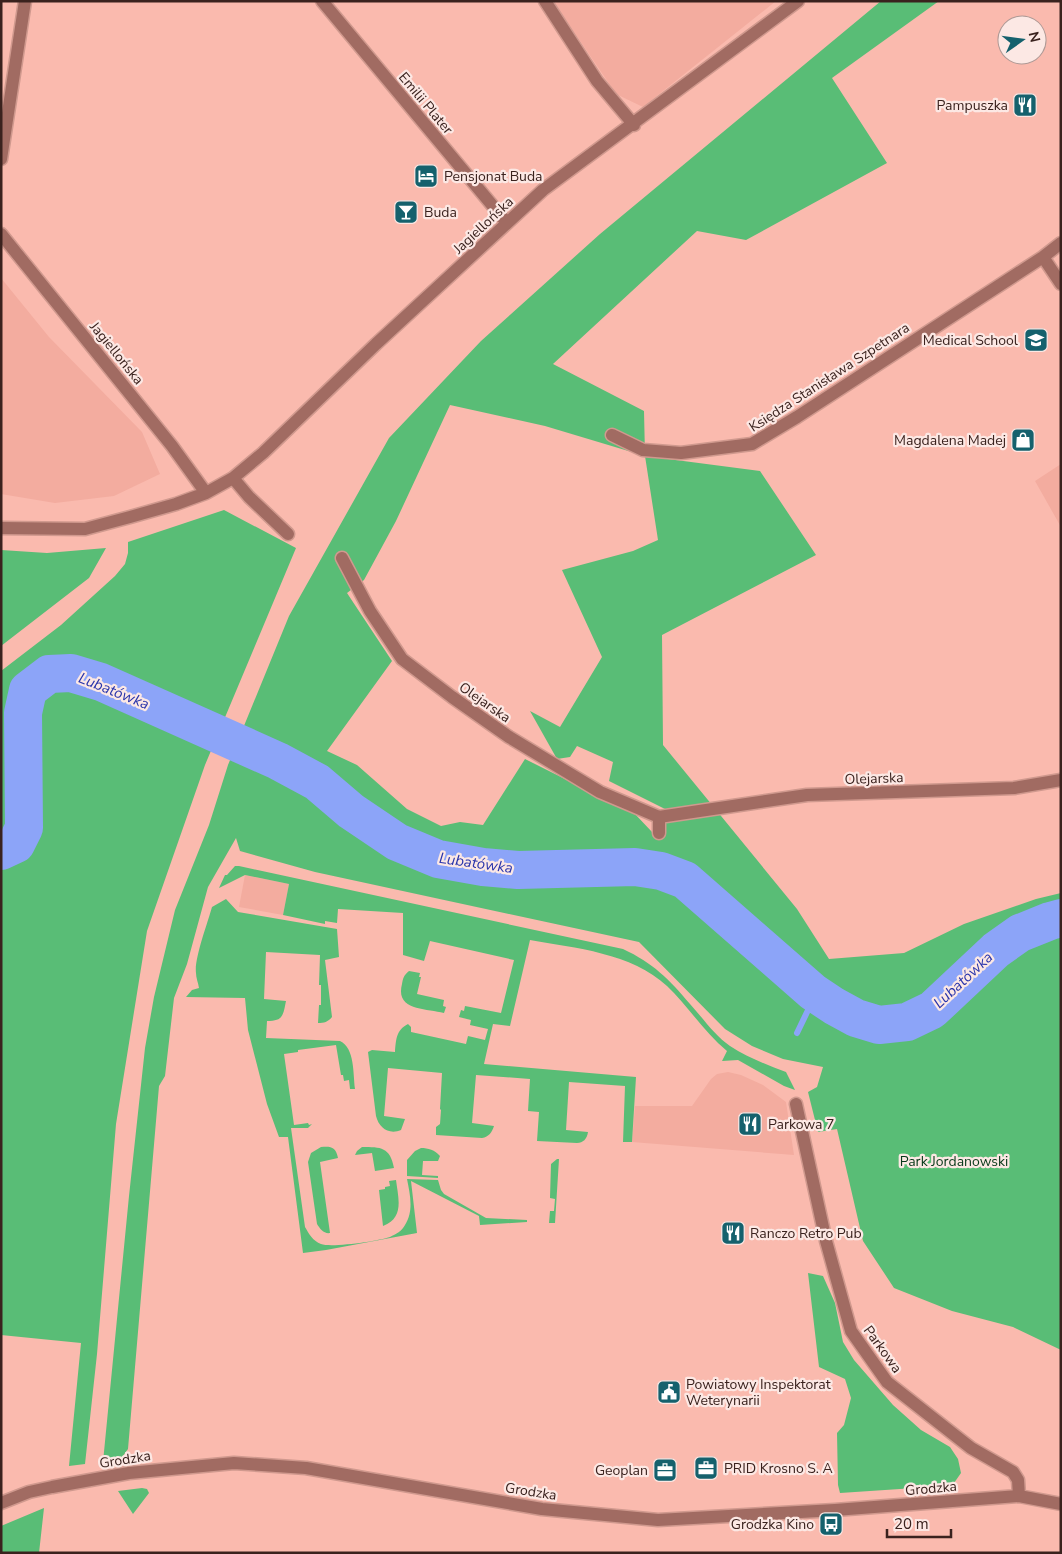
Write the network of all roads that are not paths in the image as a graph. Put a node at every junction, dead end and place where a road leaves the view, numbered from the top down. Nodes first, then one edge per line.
1 (26, 1) edge
2 (322, 1) edge
3 (545, 1) edge
4 (798, 1) edge
5 (634, 125) junction
6 (1, 159) edge
7 (507, 223) junction
8 (1, 234) edge
9 (1061, 243) edge
10 (1043, 257) junction
11 (1061, 284) edge
12 (612, 435) dead end
13 (233, 478) junction
14 (206, 493) junction
15 (1, 528) edge
16 (288, 534) dead end
17 (342, 558) dead end
18 (1061, 780) edge
19 (659, 817) junction
20 (658, 833) dead end
21 (796, 1104) dead end
22 (1019, 1496) junction
23 (1, 1503) edge
24 (1061, 1504) edge

1 - 6 street
2 - 7 street, Emilii Plater
3 - 5 street
4 - 5 street, Jagiellońska
5 - 7 street, Jagiellońska
7 - 13 street, Jagiellońska
8 - 14 street, Jagiellońska
9 - 10 street, Księdza Stanisława Szpetnara
10 - 11 street
10 - 12 street, Księdza Stanisława Szpetnara
13 - 14 street, Jagiellońska
13 - 16 street
14 - 15 street, Jagiellońska
17 - 19 street, Olejarska
18 - 19 street, Olejarska
19 - 20 street
21 - 22 street, Parkowa
22 - 23 street, Grodzka
22 - 24 street, Grodzka

